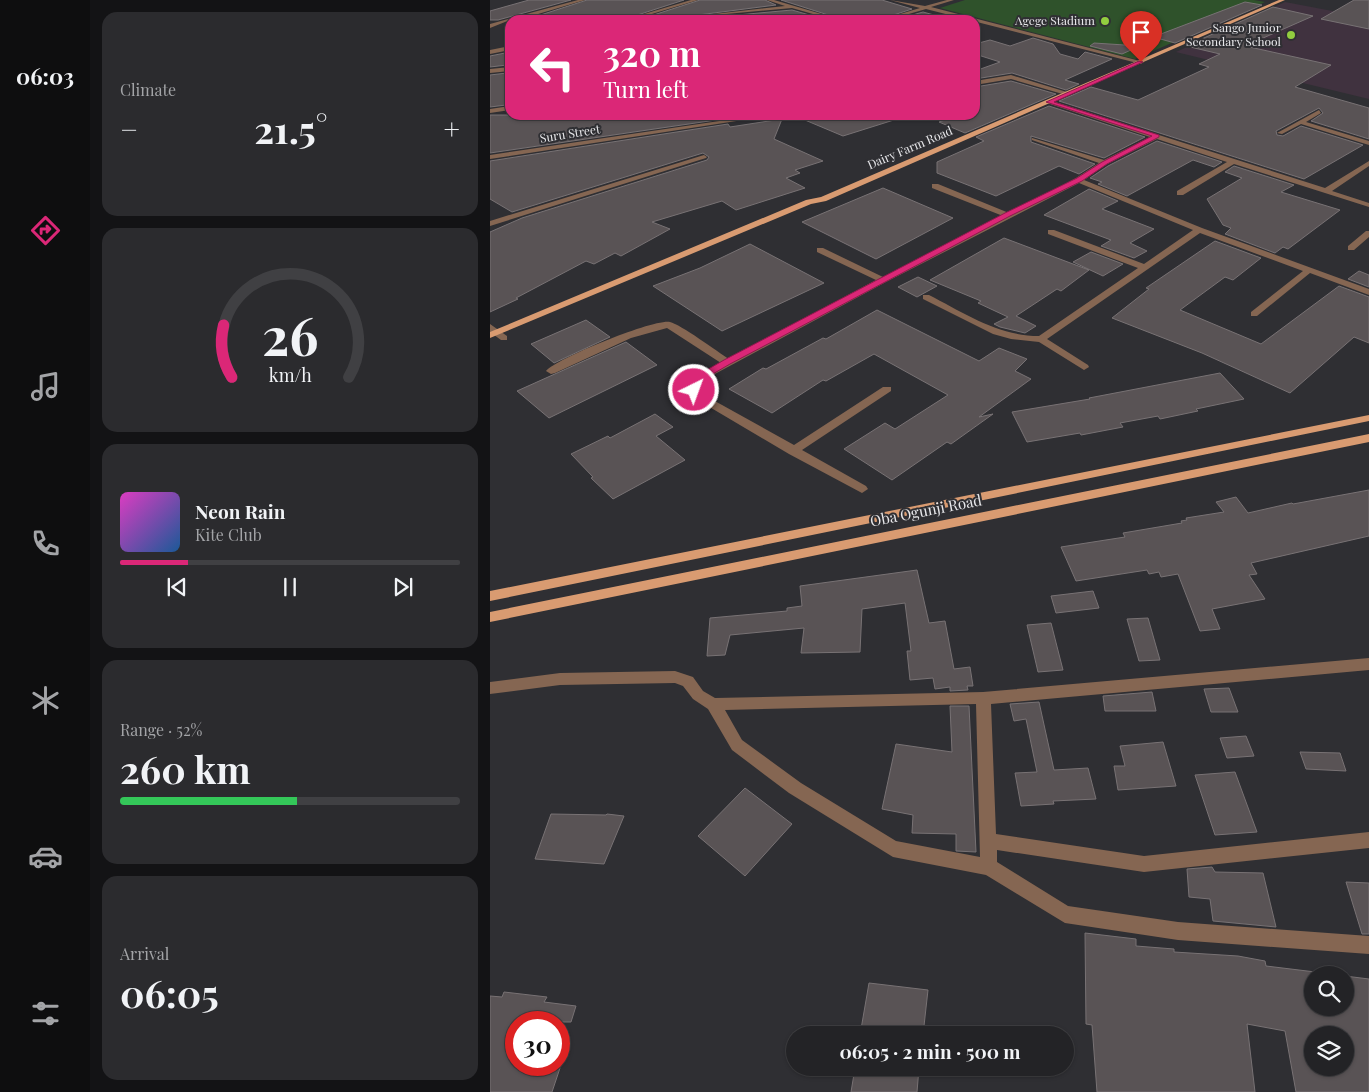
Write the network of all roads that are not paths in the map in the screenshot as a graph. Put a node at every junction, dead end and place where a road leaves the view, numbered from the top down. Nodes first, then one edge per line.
1 (583, 0) edge
2 (696, 0) edge
3 (769, 0) edge
4 (892, 0) edge
5 (952, 0) edge
6 (1269, 0) edge
7 (1280, 1) edge
8 (790, 7) junction
9 (924, 8) junction
10 (529, 15) edge
11 (644, 15) edge
12 (712, 15) edge
13 (826, 15) edge
14 (902, 15) edge
15 (958, 15) edge
16 (980, 21) edge
17 (505, 22) edge
18 (490, 26) edge
19 (505, 49) edge
20 (490, 52) edge
21 (1141, 62) junction
22 (505, 70) edge
23 (490, 71) edge
24 (980, 82) edge
25 (1068, 94) junction
26 (1049, 102) junction
27 (505, 109) edge
28 (490, 111) edge
29 (1319, 112) dead end
30 (739, 120) edge
31 (1301, 122) junction
32 (1280, 133) dead end
33 (1157, 136) junction
34 (1034, 139) dead end
35 (1369, 142) edge
36 (490, 157) edge
37 (704, 157) dead end
38 (1233, 161) junction
39 (1105, 163) junction
40 (1369, 163) edge
41 (1079, 180) junction
42 (935, 186) dead end
43 (1326, 191) junction
44 (1180, 193) dead end
45 (1369, 205) edge
46 (1008, 215) junction
47 (490, 224) edge
48 (1199, 230) junction
49 (1051, 232) dead end
50 (1369, 233) edge
51 (1351, 248) dead end
52 (820, 250) dead end
53 (1144, 267) junction
54 (1309, 270) junction
55 (883, 280) junction
56 (1369, 292) edge
57 (926, 297) dead end
58 (1254, 314) dead end
59 (495, 333) edge
60 (1041, 339) junction
61 (490, 343) edge
62 (727, 362) junction
63 (1084, 367) dead end
64 (551, 371) dead end
65 (887, 389) dead end
66 (1369, 418) edge
67 (1369, 438) edge
68 (793, 451) junction
69 (862, 489) dead end
70 (875, 519) junction
71 (881, 537) junction
72 (490, 596) edge
73 (490, 616) edge
74 (1369, 664) edge
75 (490, 688) edge
76 (983, 698) junction
77 (713, 704) junction
78 (1369, 840) edge
79 (989, 842) junction
80 (989, 867) junction
81 (1369, 945) edge

1 - 10 street
2 - 11 street
3 - 8 street
4 - 9 street
5 - 9 street
6 - 7 street
7 - 21 main road, Dairy Farm Road
8 - 12 street
8 - 13 street
9 - 14 street
9 - 15 street
16 - 21 street
17 - 18 street
19 - 20 street
21 - 25 main road, Dairy Farm Road
22 - 23 street
24 - 25 street
25 - 26 main road, Dairy Farm Road
26 - 33 street
26 - 59 main road, Dairy Farm Road
27 - 28 street
29 - 31 street
30 - 36 street, Suru Street
31 - 32 street
31 - 35 street
33 - 38 street
33 - 39 street
34 - 39 street
37 - 47 street
38 - 43 street
38 - 44 street
39 - 41 street
40 - 43 street
41 - 46 street
41 - 48 street
42 - 46 street
43 - 45 street
46 - 55 street
48 - 53 street
48 - 54 street
49 - 53 street
50 - 51 street
52 - 55 street
53 - 60 street
54 - 56 street
54 - 58 street
55 - 62 street
57 - 60 street
59 - 61 main road, Dairy Farm Road
60 - 63 street
62 - 64 street
62 - 68 street
65 - 68 street
66 - 70 main road, Oba Ogunji Road
67 - 71 main road, Oba Ogunji Road
68 - 69 street
70 - 71 main road
70 - 72 main road, Oba Ogunji Road
71 - 73 main road, Oba Ogunji Road
74 - 76 street
75 - 77 street
76 - 77 street
76 - 79 street
77 - 80 street
78 - 79 street
79 - 80 street
80 - 81 street

